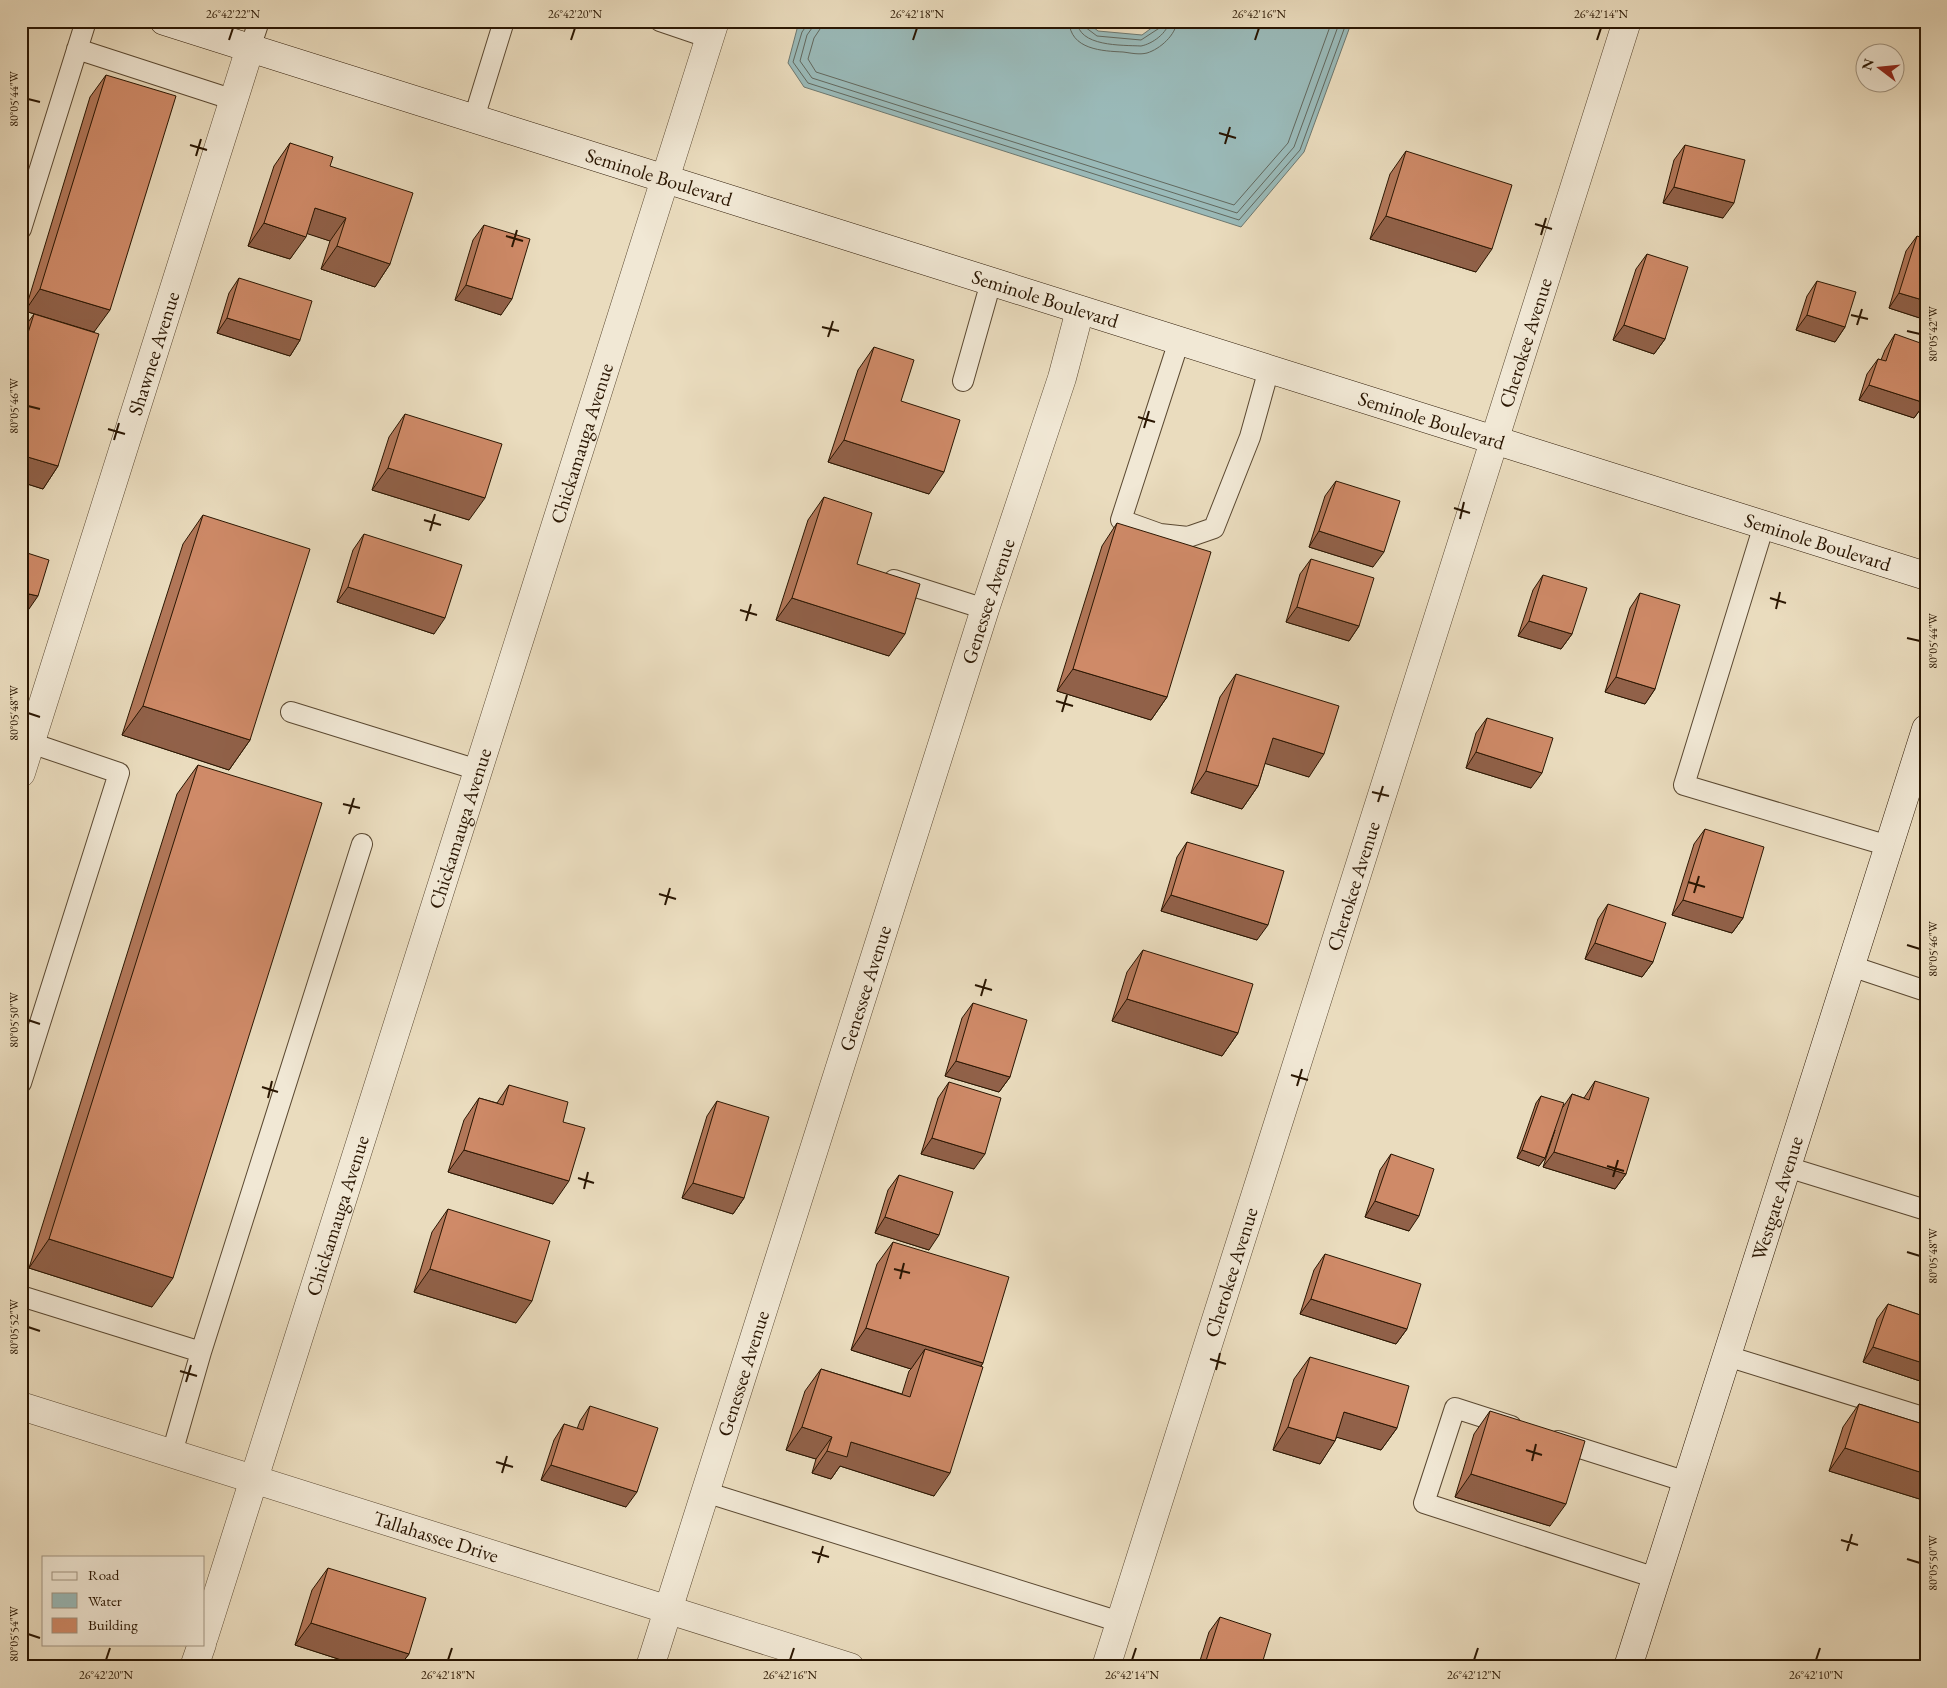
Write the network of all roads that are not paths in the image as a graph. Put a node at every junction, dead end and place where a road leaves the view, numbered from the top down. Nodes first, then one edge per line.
1 (86, 21) edge
2 (164, 21) edge
3 (259, 21) edge
4 (504, 21) edge
5 (660, 21) edge
6 (1627, 21) edge
7 (712, 30) edge
8 (250, 48) junction
9 (77, 49) junction
10 (234, 100) junction
11 (474, 118) junction
12 (665, 179) junction
13 (21, 229) edge
14 (992, 282) junction
15 (1080, 310) junction
16 (1179, 341) junction
17 (1269, 370) junction
18 (963, 381) dead end
19 (1495, 440) junction
20 (1764, 525) junction
21 (880, 576) edge
22 (1926, 576) edge
23 (985, 609) junction
24 (291, 712) dead end
25 (1926, 730) edge
26 (31, 744) junction
27 (478, 770) junction
28 (21, 773) edge
29 (362, 844) dead end
30 (1889, 846) junction
31 (1851, 966) junction
32 (1926, 991) edge
33 (21, 1084) edge
34 (1787, 1168) junction
35 (1926, 1210) edge
36 (21, 1296) edge
37 (201, 1352) junction
38 (1727, 1356) junction
39 (21, 1406) edge
40 (1926, 1418) edge
41 (172, 1453) junction
42 (254, 1478) junction
43 (1687, 1482) junction
44 (705, 1492) junction
45 (1656, 1578) junction
46 (668, 1610) junction
47 (1120, 1622) junction
48 (205, 1634) edge
49 (201, 1646) edge
50 (194, 1667) edge
51 (650, 1667) edge
52 (850, 1667) edge
53 (1106, 1667) edge
54 (1628, 1667) edge

1 - 9 lane
2 - 8 street, Seminole Boulevard
3 - 8 lane
4 - 11 lane
5 - 7 lane
6 - 19 street, Cherokee Avenue
7 - 12 street, Chickamauga Avenue
8 - 10 street, Shawnee Avenue
8 - 11 street, Seminole Boulevard
9 - 10 lane
9 - 13 lane
10 - 26 street, Shawnee Avenue
11 - 12 street, Seminole Boulevard
12 - 14 street, Seminole Boulevard
12 - 27 street, Chickamauga Avenue
14 - 15 street, Seminole Boulevard
14 - 18 lane
15 - 16 street, Seminole Boulevard
15 - 23 street, Genessee Avenue
16 - 17 street, Seminole Boulevard
16 - 17 lane
17 - 19 street, Seminole Boulevard
19 - 20 street, Seminole Boulevard
19 - 47 street, Cherokee Avenue
20 - 22 street, Seminole Boulevard
20 - 30 lane
21 - 23 lane
23 - 44 street, Genessee Avenue
24 - 27 lane
25 - 30 street, Westgate Avenue
26 - 28 street, Shawnee Avenue
26 - 33 lane
27 - 42 street, Chickamauga Avenue
29 - 37 lane
30 - 31 street, Westgate Avenue
31 - 32 lane
31 - 34 street, Westgate Avenue
34 - 35 lane
34 - 38 street, Westgate Avenue
36 - 37 lane
37 - 41 lane
38 - 40 lane
38 - 43 street, Westgate Avenue
39 - 41 street, Tallahassee Drive
41 - 42 street, Tallahassee Drive
42 - 46 street, Tallahassee Drive
42 - 48 street, Chickamauga Avenue
43 - 45 street, Westgate Avenue
43 - 45 lane
44 - 46 street, Genessee Avenue
44 - 47 lane
45 - 54 street, Westgate Avenue
46 - 51 street, Genessee Avenue
46 - 52 street, Tallahassee Drive
47 - 53 street, Cherokee Avenue
49 - 50 street

